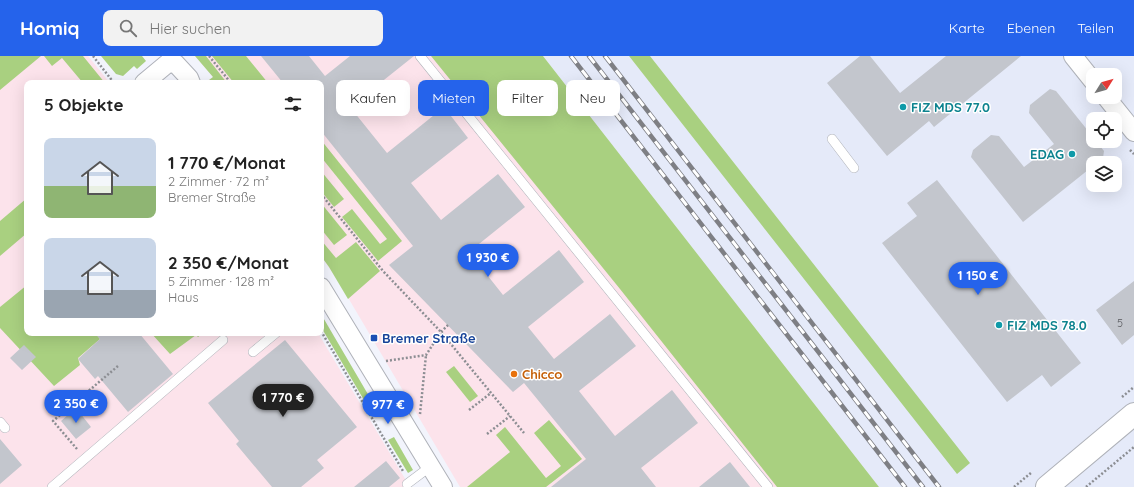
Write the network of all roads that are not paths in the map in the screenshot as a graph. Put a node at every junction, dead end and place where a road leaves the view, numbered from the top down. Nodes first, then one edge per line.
1 (420, 56) edge
2 (1073, 56) edge
3 (1086, 72) edge
4 (148, 80) edge
5 (190, 80) edge
6 (1112, 104) edge
7 (1134, 132) edge
8 (832, 139) dead end
9 (854, 168) dead end
10 (324, 295) edge
11 (272, 336) edge
12 (223, 340) dead end
13 (253, 352) dead end
14 (1134, 414) edge
15 (431, 468) junction
16 (409, 483) road end
17 (52, 487) edge
18 (443, 487) edge
19 (768, 487) edge
20 (1047, 487) edge

1 - 19 lane
2 - 3 street
4 - 5 street
6 - 7 street
8 - 9 lane
10 - 15 street
11 - 13 lane
12 - 17 lane
14 - 20 street
15 - 16 lane
15 - 18 street

